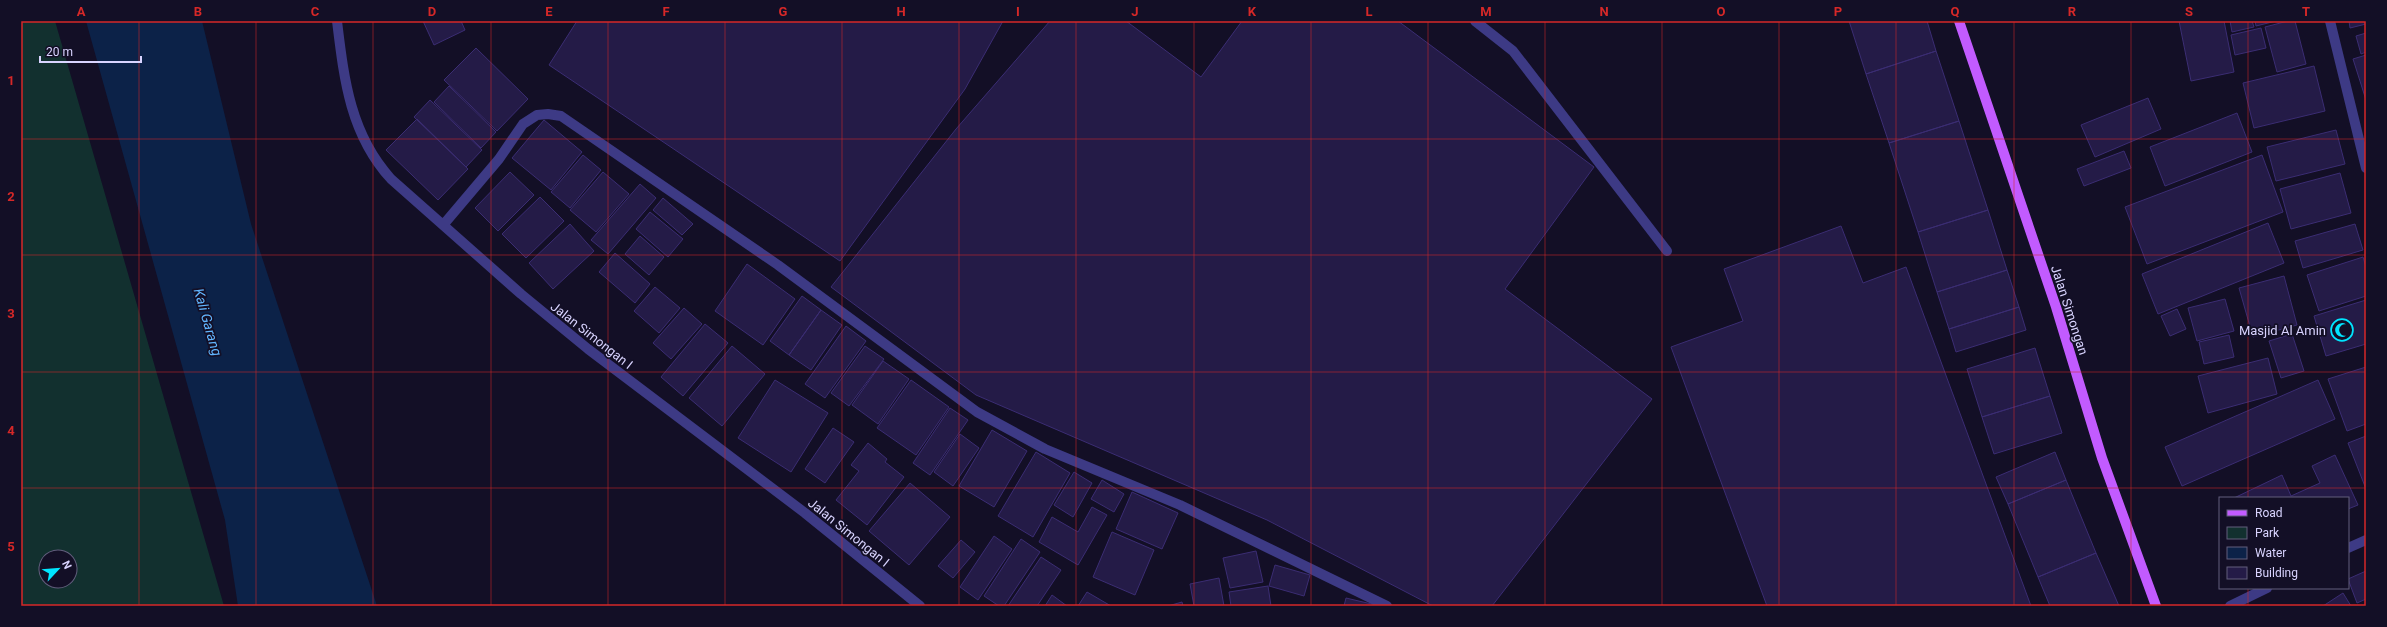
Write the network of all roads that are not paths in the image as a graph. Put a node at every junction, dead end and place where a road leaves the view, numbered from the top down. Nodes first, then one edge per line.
1 (337, 21) edge
2 (1475, 21) edge
3 (1960, 21) edge
4 (2330, 21) edge
5 (2366, 168) edge
6 (444, 224) junction
7 (1667, 251) dead end
8 (2366, 540) edge
9 (2349, 548) edge
10 (2265, 589) edge
11 (920, 606) edge
12 (1387, 606) edge
13 (2156, 606) edge
14 (2230, 606) edge

1 - 6 street, Jalan Simongan I
2 - 7 street
3 - 13 main road, Jalan Simongan
4 - 5 street
6 - 11 street, Jalan Simongan I
6 - 12 street
8 - 9 street
10 - 14 street

